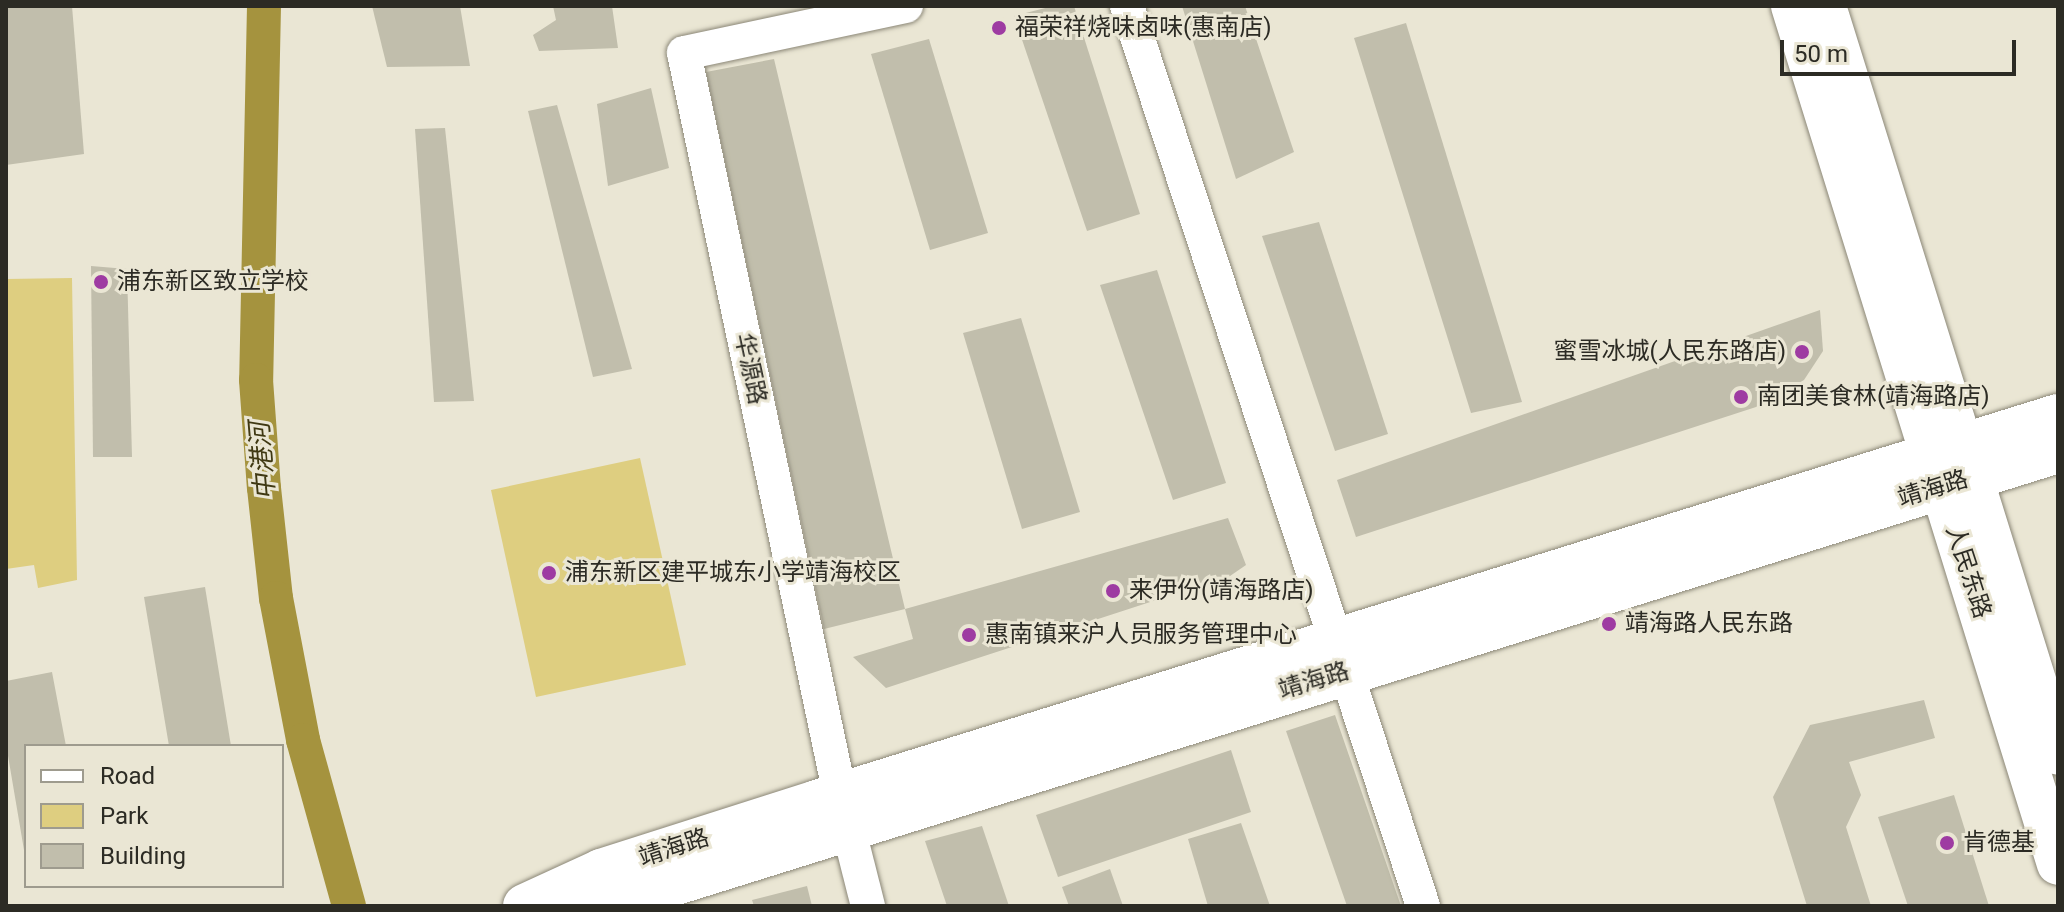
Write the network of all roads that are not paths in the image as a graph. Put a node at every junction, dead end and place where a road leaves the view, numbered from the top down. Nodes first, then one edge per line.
1 (906, 6) edge
2 (1127, 6) edge
3 (1792, 6) edge
4 (1825, 6) edge
5 (2058, 416) edge
6 (2058, 451) edge
7 (1952, 466) junction
8 (1340, 656) junction
9 (2058, 754) edge
10 (844, 811) junction
11 (2058, 864) edge
12 (525, 906) edge
13 (868, 906) edge
14 (1423, 906) edge

1 - 10 street, 华源路
2 - 8 street
3 - 7 street, 人民东路
4 - 7 street, 人民东路
5 - 7 main road, 靖海路
6 - 7 main road, 靖海路
7 - 8 main road, 靖海路
7 - 9 street, 人民东路
7 - 11 street, 人民东路
8 - 10 main road, 靖海路
8 - 14 street
10 - 12 main road, 靖海路
10 - 13 street, 华源路

